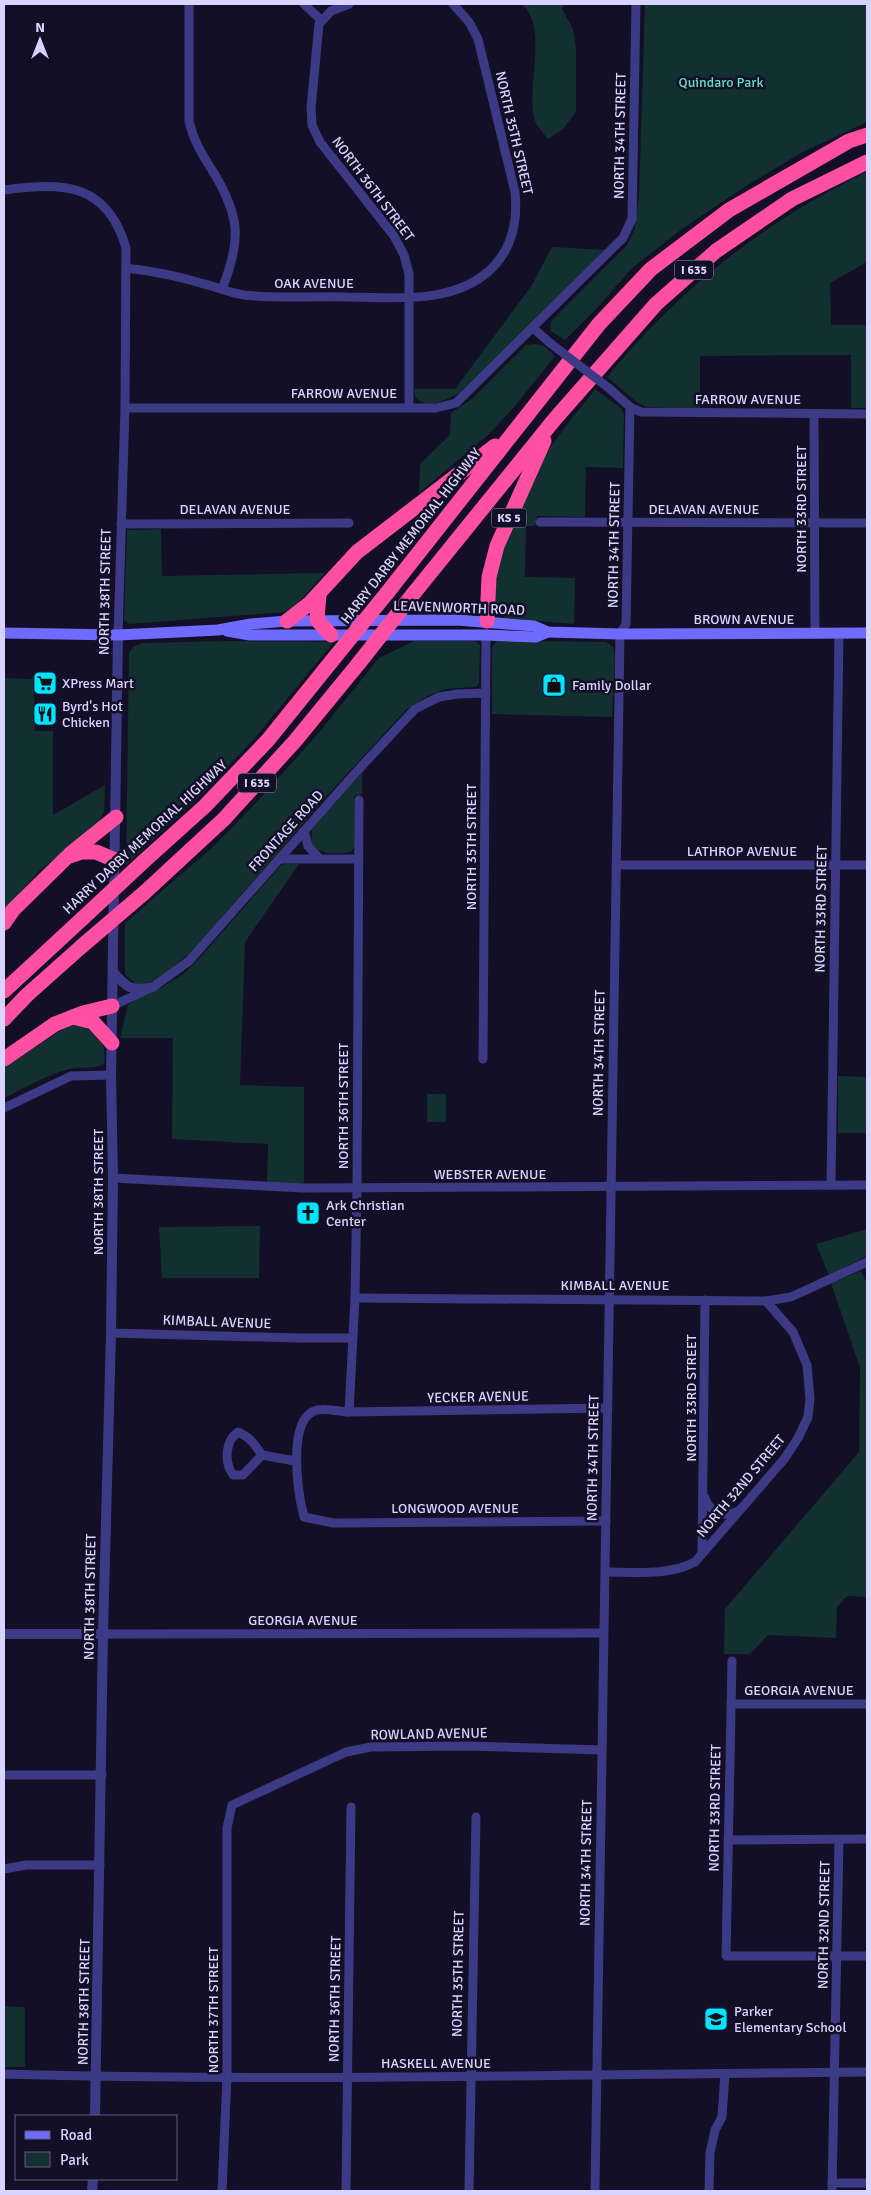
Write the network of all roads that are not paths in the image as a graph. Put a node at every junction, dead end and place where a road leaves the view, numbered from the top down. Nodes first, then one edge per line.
1 (189, 4) edge
2 (304, 4) edge
3 (349, 4) edge
4 (636, 4) edge
5 (456, 6) edge
6 (321, 20) junction
7 (867, 134) edge
8 (867, 162) edge
9 (4, 190) edge
10 (496, 265) joint
11 (126, 268) junction
12 (222, 289) junction
13 (409, 297) junction
14 (533, 328) junction
15 (410, 407) junction
16 (630, 407) junction
17 (125, 408) junction
18 (814, 414) junction
19 (867, 414) edge
20 (554, 420) junction
21 (514, 431) junction
22 (540, 522) dead end
23 (349, 523) dead end
24 (628, 523) junction
25 (815, 523) junction
26 (867, 523) edge
27 (121, 524) junction
28 (319, 594) junction
29 (318, 620) junction
30 (287, 621) junction
31 (487, 628) junction
32 (218, 630) junction
33 (4, 633) edge
34 (815, 633) junction
35 (839, 633) junction
36 (867, 633) edge
37 (620, 634) junction
38 (118, 635) junction
39 (331, 635) junction
40 (486, 693) junction
41 (359, 800) dead end
42 (116, 817) junction
43 (304, 831) junction
44 (67, 857) junction
45 (319, 858) junction
46 (279, 859) junction
47 (358, 859) junction
48 (115, 860) junction
49 (617, 864) junction
50 (835, 865) junction
51 (867, 865) edge
52 (4, 923) edge
53 (113, 972) junction
54 (153, 987) junction
55 (4, 991) edge
56 (112, 1006) junction
57 (73, 1017) junction
58 (4, 1019) edge
59 (112, 1043) junction
60 (4, 1059) edge
61 (483, 1059) dead end
62 (111, 1076) junction
63 (4, 1108) edge
64 (113, 1178) junction
65 (831, 1185) junction
66 (867, 1185) edge
67 (610, 1187) junction
68 (357, 1188) junction
69 (867, 1262) edge
70 (355, 1298) junction
71 (609, 1299) junction
72 (705, 1300) junction
73 (766, 1301) junction
74 (111, 1333) junction
75 (352, 1338) junction
76 (608, 1408) junction
77 (349, 1412) junction
78 (262, 1455) junction
79 (295, 1461) junction
80 (704, 1496) junction
81 (740, 1510) junction
82 (606, 1521) junction
83 (702, 1553) junction
84 (606, 1572) junction
85 (603, 1633) junction
86 (4, 1634) edge
87 (102, 1634) junction
88 (732, 1661) dead end
89 (731, 1704) junction
90 (867, 1704) edge
91 (602, 1750) junction
92 (4, 1775) edge
93 (102, 1775) junction
94 (351, 1807) dead end
95 (476, 1817) dead end
96 (227, 1828) joint
97 (867, 1839) edge
98 (728, 1840) junction
99 (839, 1840) junction
100 (100, 1866) junction
101 (4, 1870) edge
102 (837, 1956) junction
103 (867, 1956) edge
104 (867, 2072) edge
105 (835, 2073) junction
106 (4, 2074) edge
107 (725, 2074) junction
108 (597, 2075) junction
109 (97, 2076) junction
110 (226, 2076) junction
111 (347, 2076) junction
112 (470, 2077) junction
113 (95, 2115) edge
114 (867, 2183) edge
115 (832, 2187) edge
116 (222, 2191) edge
117 (346, 2191) edge
118 (469, 2191) edge
119 (595, 2191) edge
120 (709, 2191) edge

1 - 12 street
2 - 6 street
3 - 6 street
4 - 14 street, NORTH 34TH STREET
5 - 10 street, NORTH 35TH STREET
6 - 13 street, NORTH 36TH STREET
7 - 21 highway, HARRY DARBY MEMORIAL HIGHWAY / I 635
8 - 20 highway, I 635
9 - 11 street, NORTH 38TH STREET
10 - 13 street, OAK AVENUE
11 - 12 street, OAK AVENUE
11 - 17 street, NORTH 38TH STREET
12 - 13 street, OAK AVENUE
13 - 15 street, NORTH 36TH STREET
14 - 15 street, FARROW AVENUE
14 - 16 street, bridge
15 - 17 street, FARROW AVENUE
16 - 18 street, FARROW AVENUE
16 - 24 street, NORTH 34TH STREET
17 - 27 street, NORTH 38TH STREET
18 - 19 street, FARROW AVENUE
18 - 25 street, NORTH 33RD STREET
20 - 31 highway, KS 5
20 - 58 highway, I 635, bridge
21 - 28 highway
21 - 55 highway, HARRY DARBY MEMORIAL HIGHWAY / I 635, bridge
22 - 24 street, DELAVAN AVENUE
23 - 27 street, DELAVAN AVENUE
24 - 25 street, DELAVAN AVENUE
24 - 37 street, NORTH 34TH STREET
25 - 26 street, DELAVAN AVENUE
25 - 34 street, NORTH 33RD STREET
27 - 38 street, NORTH 38TH STREET
28 - 29 highway
28 - 30 highway
29 - 30 main road, LEAVENWORTH ROAD
29 - 31 main road, LEAVENWORTH ROAD
29 - 39 highway
30 - 32 main road, LEAVENWORTH ROAD
31 - 37 main road, LEAVENWORTH ROAD
31 - 39 main road, LEAVENWORTH ROAD
31 - 40 street, NORTH 35TH STREET
32 - 38 main road, LEAVENWORTH ROAD
32 - 39 main road, LEAVENWORTH ROAD
33 - 38 main road, LEAVENWORTH ROAD
34 - 35 main road, BROWN AVENUE
34 - 37 main road, BROWN AVENUE
35 - 36 main road, BROWN AVENUE
35 - 50 street, NORTH 33RD STREET
37 - 49 street, NORTH 34TH STREET
38 - 42 street, NORTH 38TH STREET
40 - 43 street, FRONTAGE ROAD
40 - 61 street, NORTH 35TH STREET
41 - 47 street, NORTH 36TH STREET
42 - 44 highway
42 - 48 street, NORTH 38TH STREET
43 - 45 street
43 - 46 street, FRONTAGE ROAD
44 - 48 highway
44 - 52 highway
45 - 46 street
45 - 47 street
46 - 54 street, FRONTAGE ROAD
47 - 68 street, NORTH 36TH STREET
48 - 53 street, NORTH 38TH STREET
49 - 50 street, LATHROP AVENUE
49 - 67 street, NORTH 34TH STREET
50 - 51 street, LATHROP AVENUE
50 - 65 street, NORTH 33RD STREET
53 - 54 street
53 - 56 street, NORTH 38TH STREET
54 - 56 street, FRONTAGE ROAD
56 - 57 highway
56 - 59 street, NORTH 38TH STREET
57 - 59 highway
57 - 60 highway
59 - 62 street, NORTH 38TH STREET
62 - 63 street
62 - 64 street, NORTH 38TH STREET
64 - 68 street, WEBSTER AVENUE
64 - 74 street, NORTH 38TH STREET
65 - 66 street, WEBSTER AVENUE
65 - 67 street, WEBSTER AVENUE
67 - 68 street, WEBSTER AVENUE
67 - 71 street, NORTH 34TH STREET
68 - 70 street, NORTH 36TH STREET
69 - 73 street, KIMBALL AVENUE
70 - 71 street, KIMBALL AVENUE
70 - 75 street, NORTH 36TH STREET
71 - 72 street, KIMBALL AVENUE
71 - 76 street, NORTH 34TH STREET
72 - 73 street, KIMBALL AVENUE
72 - 80 street, NORTH 33RD STREET
73 - 81 street, NORTH 32ND STREET
74 - 75 street, KIMBALL AVENUE
74 - 87 street, NORTH 38TH STREET
75 - 77 street, NORTH 36TH STREET
76 - 77 street, YECKER AVENUE
76 - 82 street, NORTH 34TH STREET
77 - 79 street
78 - 78 street
78 - 79 street
79 - 82 street, LONGWOOD AVENUE
80 - 81 street
80 - 83 street, NORTH 33RD STREET
81 - 83 street, NORTH 32ND STREET
82 - 84 street, NORTH 34TH STREET
83 - 84 street, NORTH 32ND STREET
84 - 85 street, NORTH 34TH STREET
85 - 87 street, GEORGIA AVENUE
85 - 91 street, NORTH 34TH STREET
86 - 87 street, GEORGIA AVENUE
87 - 93 street, NORTH 38TH STREET
88 - 89 street, NORTH 33RD STREET
89 - 90 street, GEORGIA AVENUE
89 - 98 street, NORTH 33RD STREET
91 - 96 street, ROWLAND AVENUE
91 - 108 street, NORTH 34TH STREET
92 - 93 street
93 - 100 street, NORTH 38TH STREET
94 - 111 street, NORTH 36TH STREET
95 - 112 street, NORTH 35TH STREET
96 - 110 street, NORTH 37TH STREET
97 - 99 street
98 - 99 street
98 - 102 street, NORTH 33RD STREET
99 - 102 street, NORTH 32ND STREET
100 - 101 street
100 - 109 street, NORTH 38TH STREET
102 - 103 street
102 - 105 street, NORTH 32ND STREET
104 - 105 street, HASKELL AVENUE
105 - 107 street, HASKELL AVENUE
105 - 115 street, NORTH 32ND STREET
106 - 109 street, HASKELL AVENUE
107 - 108 street, HASKELL AVENUE
107 - 120 street
108 - 112 street, HASKELL AVENUE
108 - 119 street, NORTH 34TH STREET
109 - 110 street, HASKELL AVENUE
109 - 113 street, NORTH 38TH STREET
110 - 111 street, HASKELL AVENUE
110 - 116 street, NORTH 37TH STREET
111 - 112 street, HASKELL AVENUE
111 - 117 street, NORTH 36TH STREET
112 - 118 street, NORTH 35TH STREET
114 - 115 street

